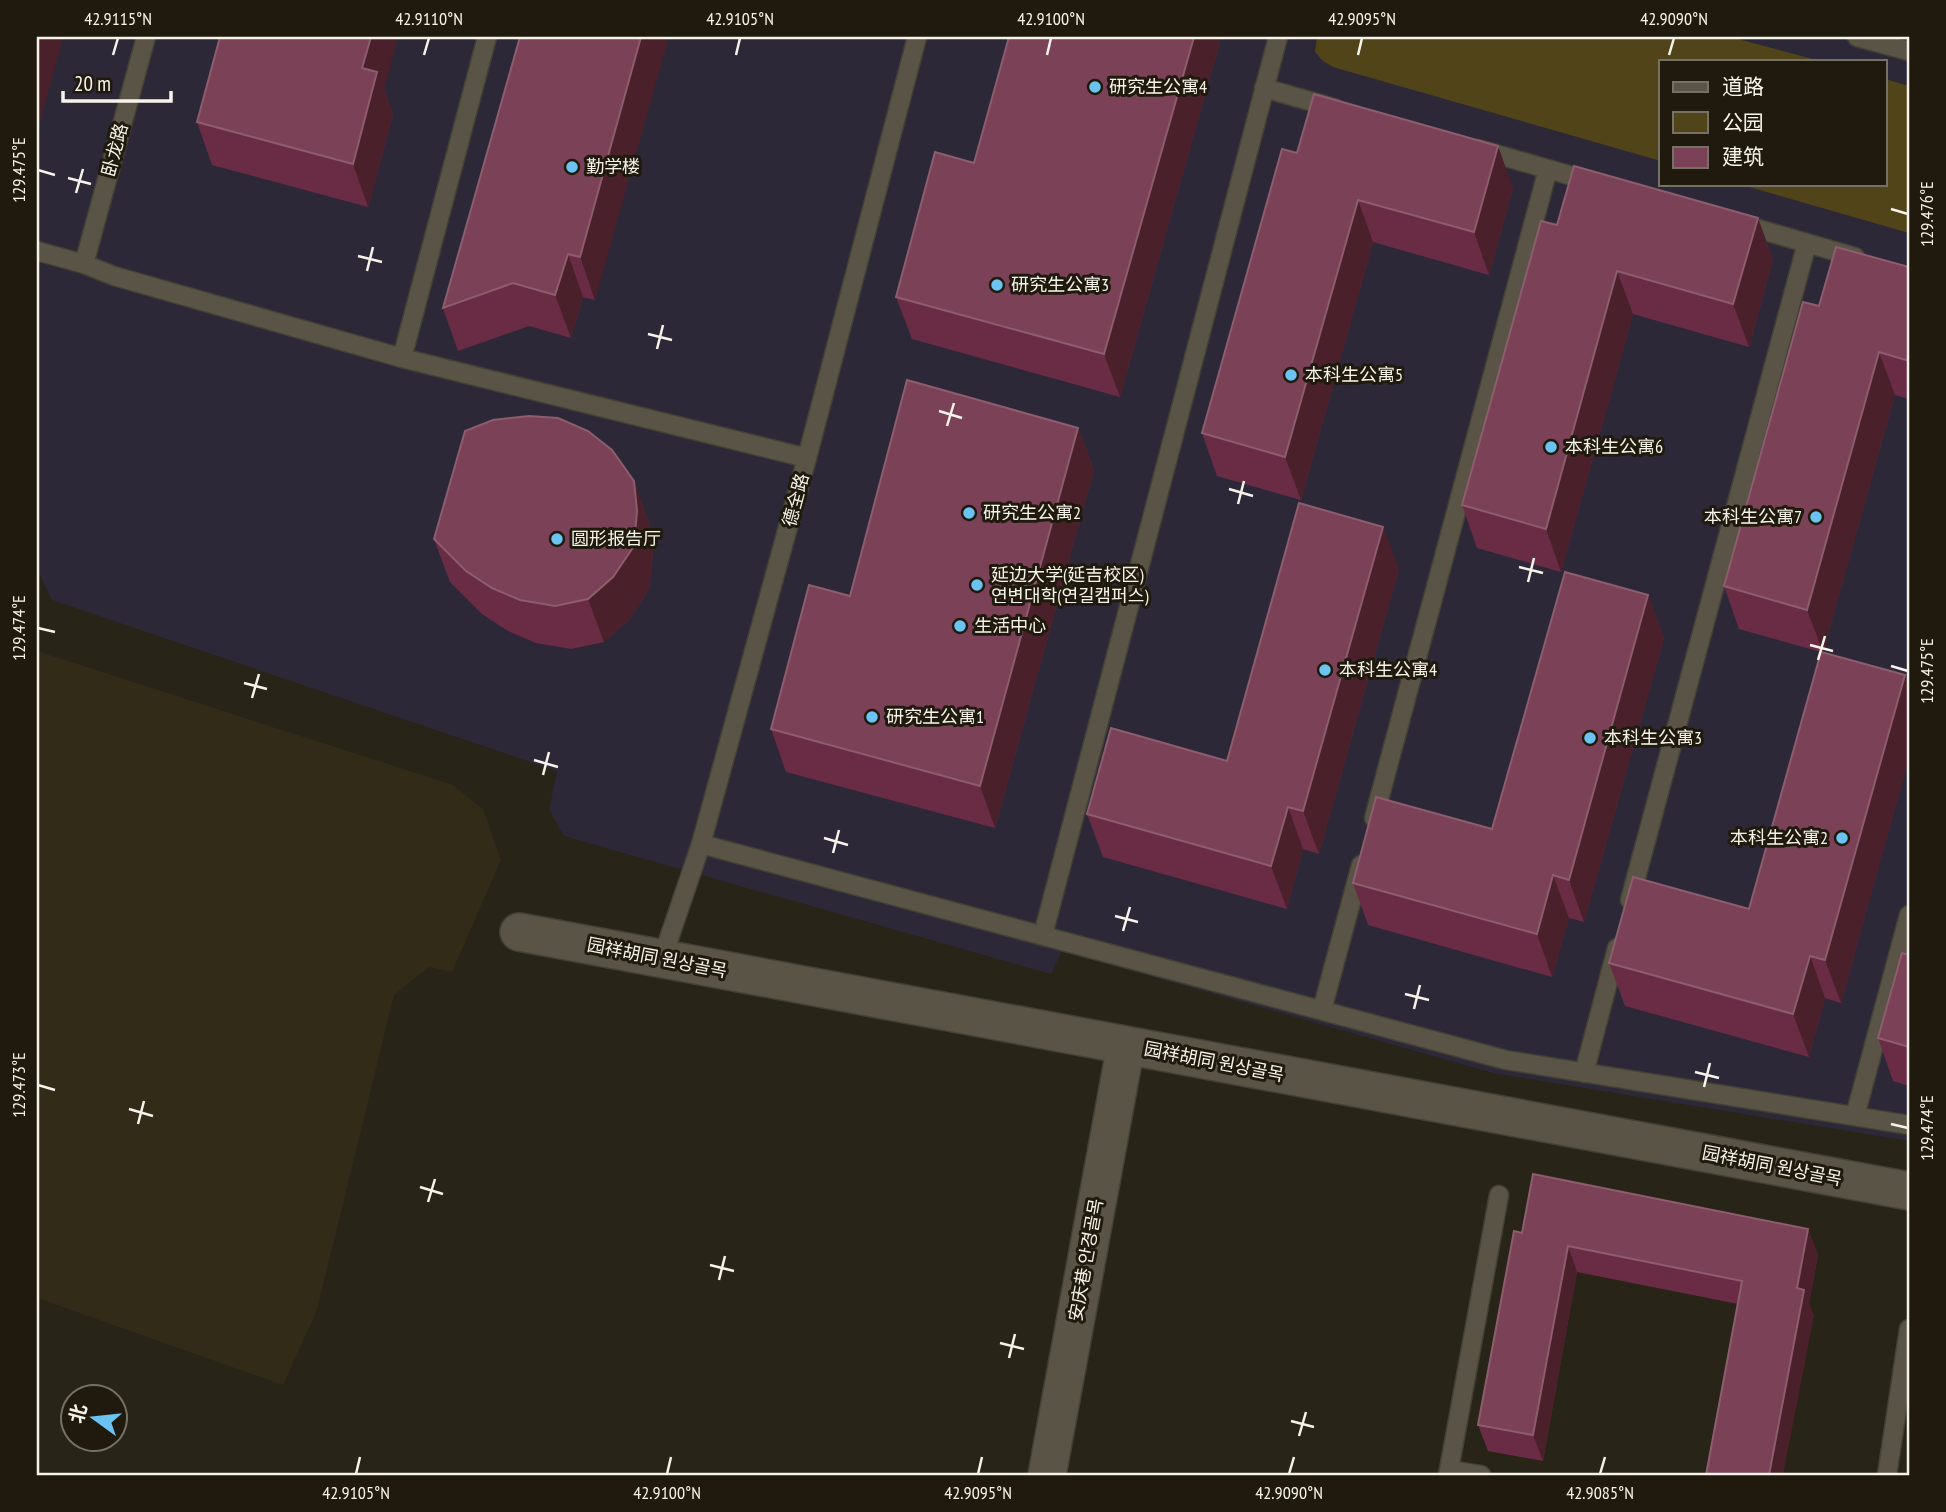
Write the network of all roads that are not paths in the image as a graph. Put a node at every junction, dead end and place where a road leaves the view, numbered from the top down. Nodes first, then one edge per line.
1 (146, 37) edge
2 (487, 37) edge
3 (917, 37) edge
4 (1278, 37) edge
5 (1861, 37) edge
6 (1909, 51) edge
7 (1264, 88) junction
8 (1354, 114) edge
9 (1458, 144) edge
10 (1548, 169) junction
11 (1613, 188) edge
12 (1729, 221) edge
13 (1807, 243) junction
14 (37, 251) edge
15 (1871, 261) edge
16 (84, 264) junction
17 (402, 358) junction
18 (807, 458) junction
19 (701, 844) junction
20 (1909, 915) edge
21 (519, 932) dead end
22 (1043, 935) junction
23 (662, 958) junction
24 (1322, 1010) junction
25 (1126, 1045) junction
26 (1584, 1073) junction
27 (1855, 1116) junction
28 (1909, 1125) edge
29 (1909, 1191) edge
30 (1499, 1195) dead end
31 (1909, 1329) edge
32 (1448, 1473) edge
33 (1047, 1475) edge
34 (1480, 1475) edge
35 (1887, 1475) edge

1 - 16 lane, 卧龙路
2 - 17 lane
3 - 18 lane, 德全路
4 - 7 lane
5 - 6 lane
7 - 8 lane
7 - 22 lane
9 - 10 lane
10 - 11 lane
10 - 24 lane
12 - 13 lane
13 - 15 lane
13 - 26 lane
14 - 16 lane
16 - 17 lane
17 - 18 lane
18 - 19 lane, 德全路
19 - 22 lane
19 - 23 lane, 德全路
20 - 27 lane
21 - 23 street, 园祥胡同 원상골목
22 - 24 lane
23 - 25 street, 园祥胡同 원상골목
24 - 26 lane
25 - 29 street, 园祥胡同 원상골목
25 - 33 street, 安庆巷 안경골목
26 - 27 lane
27 - 28 lane
30 - 32 lane
31 - 35 lane
32 - 34 lane

